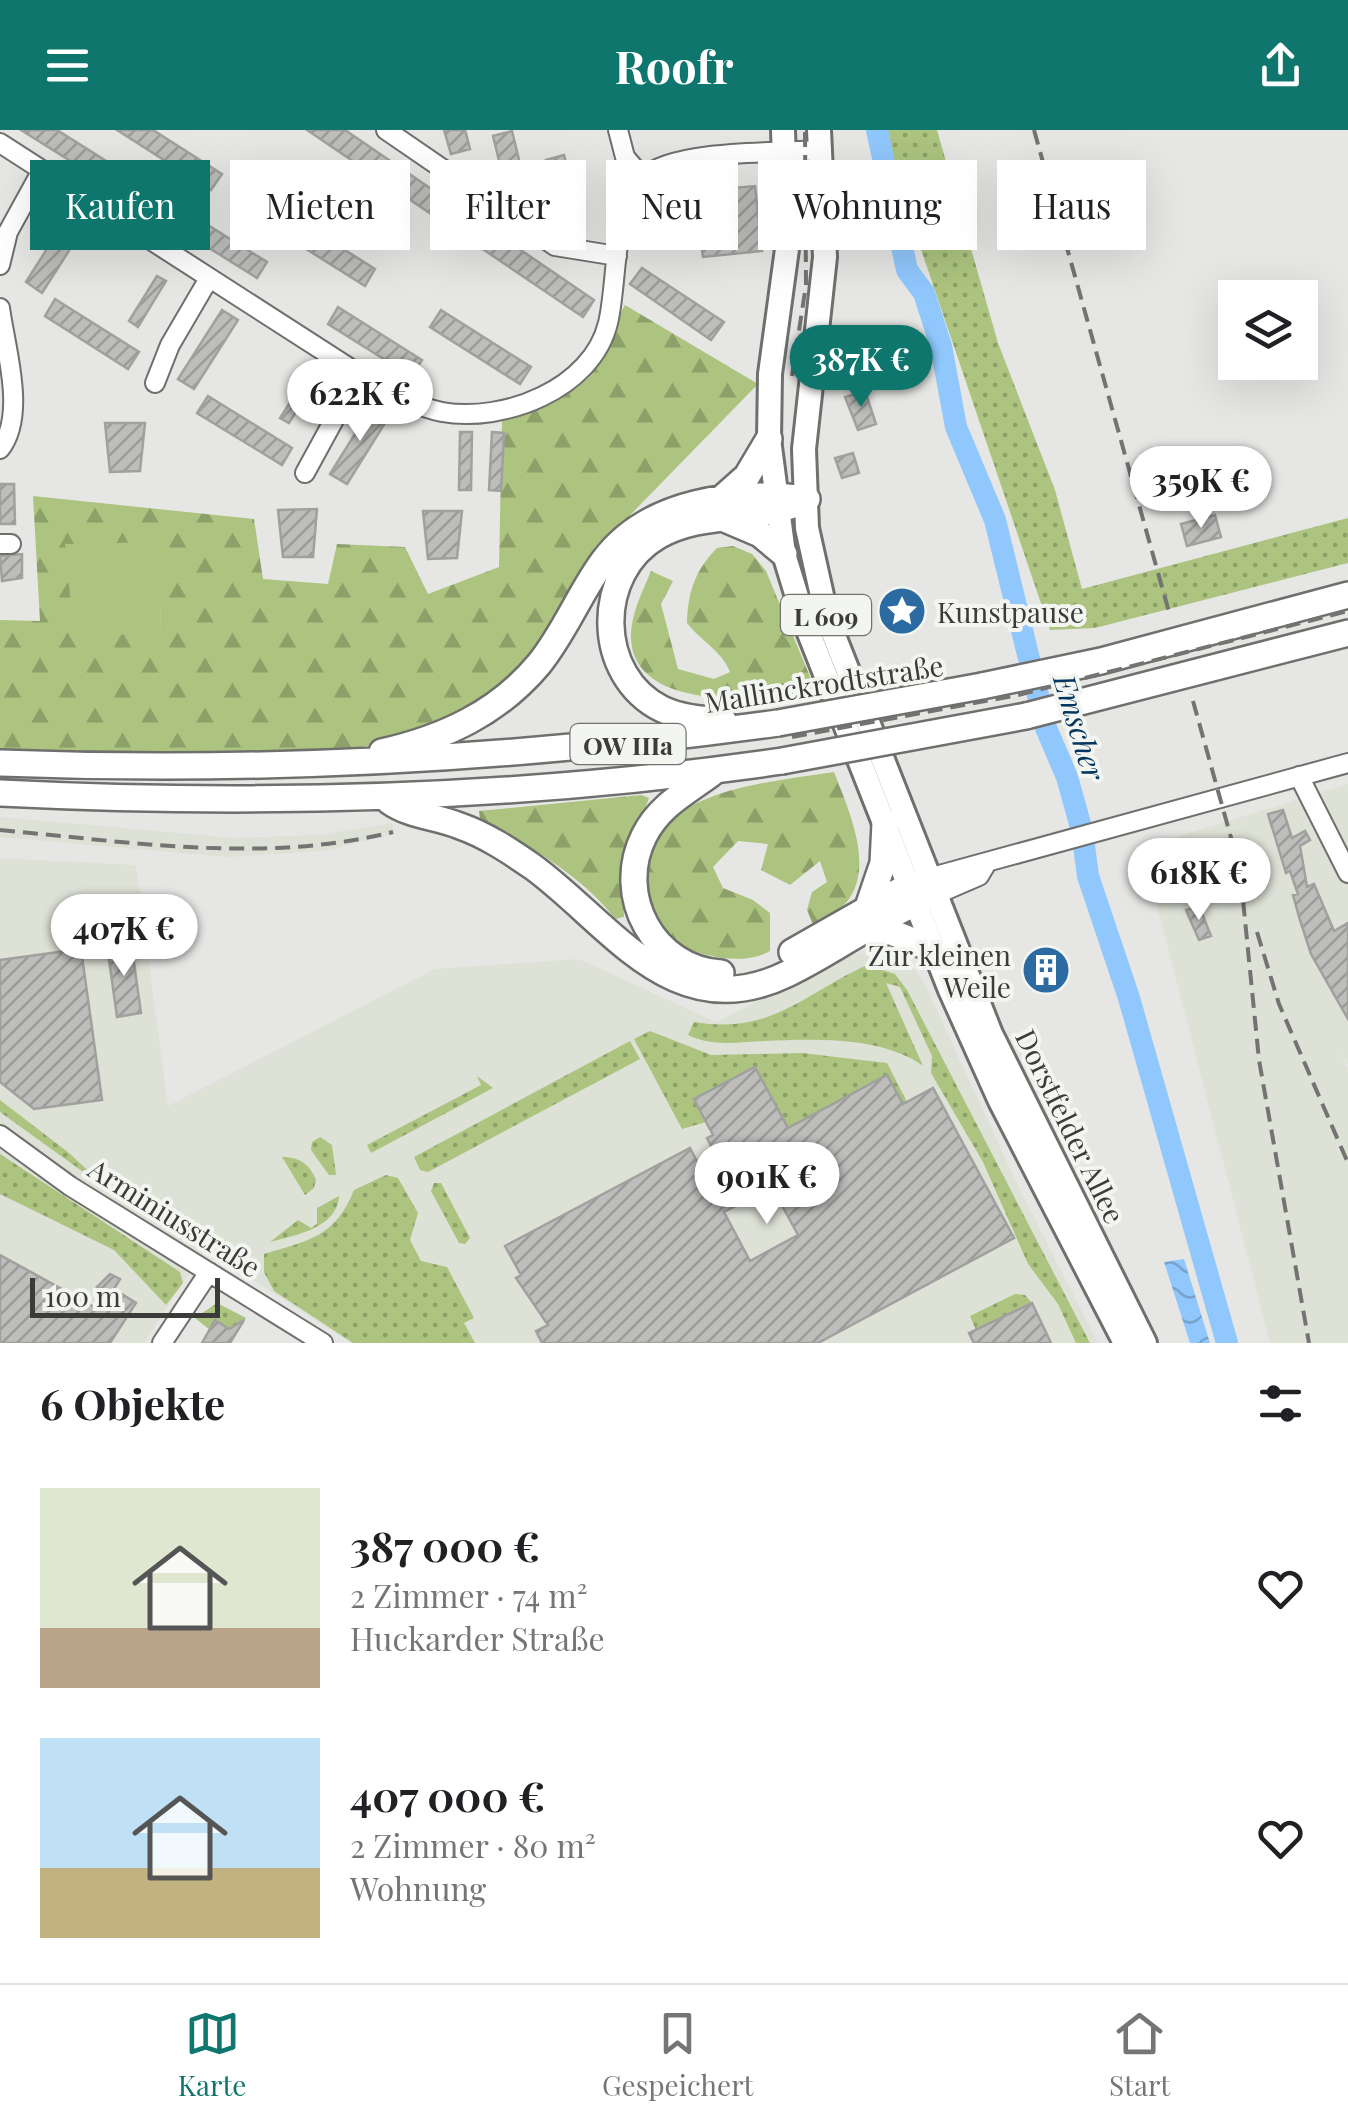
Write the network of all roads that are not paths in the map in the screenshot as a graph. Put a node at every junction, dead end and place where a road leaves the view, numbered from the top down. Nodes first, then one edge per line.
1 (386, 130) edge
2 (618, 130) edge
3 (820, 140) edge
4 (784, 142) edge
5 (0, 144) edge
6 (626, 160) edge
7 (682, 160) edge
8 (30, 164) edge
9 (30, 192) edge
10 (162, 250) edge
11 (618, 250) edge
12 (617, 256) junction
13 (0, 265) edge
14 (208, 280) junction
15 (0, 308) edge
16 (359, 374) junction
17 (155, 383) dead end
18 (769, 438) junction
19 (0, 448) edge
20 (305, 472) dead end
21 (807, 500) junction
22 (776, 504) junction
23 (720, 510) junction
24 (784, 554) junction
25 (1348, 596) edge
26 (1348, 633) edge
27 (778, 722) junction
28 (0, 762) edge
29 (1348, 763) edge
30 (355, 764) junction
31 (715, 771) junction
32 (1299, 776) junction
33 (0, 793) edge
34 (384, 798) junction
35 (884, 823) junction
36 (1348, 872) edge
37 (922, 890) junction
38 (864, 919) junction
39 (932, 949) junction
40 (0, 1135) edge
41 (209, 1272) junction
42 (162, 1343) edge
43 (323, 1343) edge
44 (1125, 1343) edge
45 (1145, 1343) edge

1 - 12 street
2 - 6 street
3 - 4 street
3 - 21 main road, L 609
4 - 7 street
4 - 18 main road, L 609
5 - 8 street
9 - 13 street
10 - 14 street
11 - 12 street
12 - 16 street
14 - 16 street
14 - 17 street
15 - 19 street
16 - 20 street
18 - 22 main road, L 609
18 - 23 highway
21 - 22 highway
21 - 37 main road, L 609
22 - 23 highway
22 - 24 main road, L 609
23 - 24 highway
23 - 27 highway
23 - 30 highway
24 - 35 main road, L 609
25 - 27 highway, Mallinckrodtstraße, bridge
26 - 31 highway, bridge
27 - 30 highway, Mallinckrodtstraße / OW IIIa
28 - 30 highway, Mallinckrodtstraße
29 - 32 street
31 - 34 highway
31 - 38 highway
32 - 36 street
32 - 37 street
33 - 34 highway
34 - 38 highway
35 - 37 main road, L 609
35 - 38 highway
37 - 38 highway
37 - 39 main road, Dorstfelder Allee / L 609
37 - 45 main road, Dorstfelder Allee / L 609
38 - 39 highway
39 - 44 main road, Dorstfelder Allee / L 609
40 - 41 street, Arminiusstraße
41 - 42 street
41 - 43 street, Arminiusstraße

